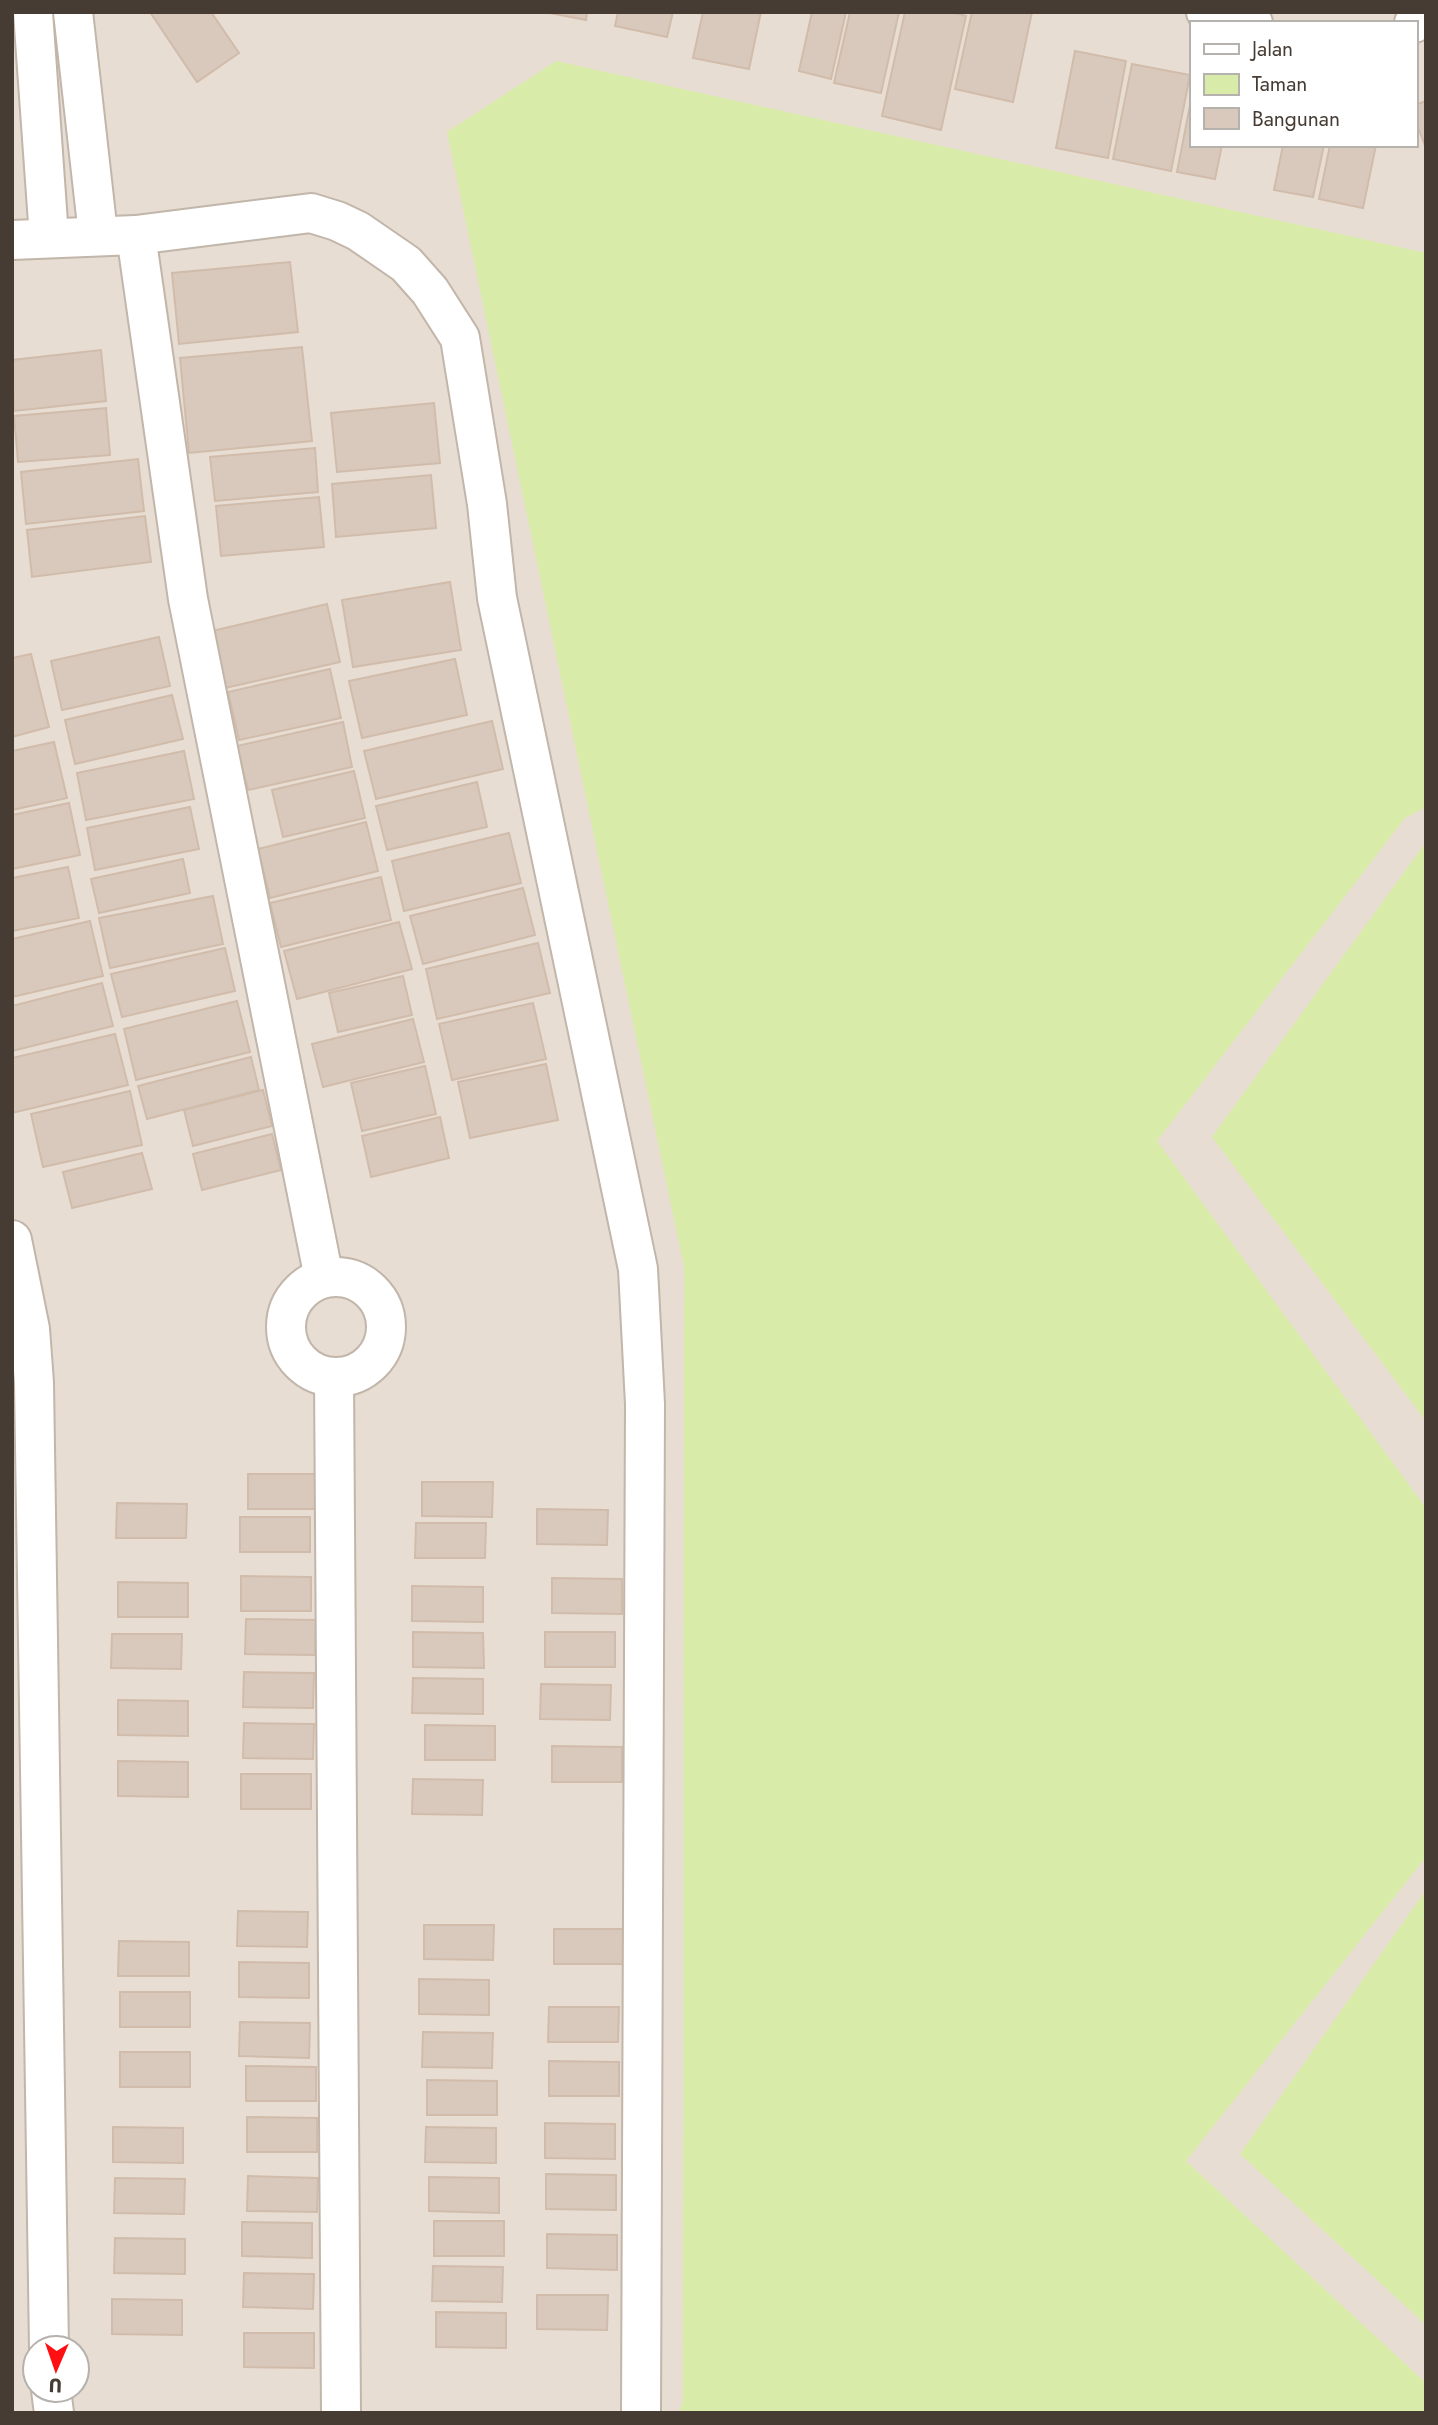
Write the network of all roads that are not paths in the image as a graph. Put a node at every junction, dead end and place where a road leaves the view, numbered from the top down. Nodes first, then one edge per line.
1 (33, 12) edge
2 (73, 12) edge
3 (1206, 12) edge
4 (1244, 21) edge
5 (98, 234) junction
6 (136, 234) junction
7 (30, 238) edge
8 (12, 1240) edge
9 (324, 1278) junction
10 (334, 1377) junction
11 (49, 2334) edge
12 (341, 2413) edge
13 (641, 2413) edge

1 - 7 street
2 - 5 street
3 - 4 street
5 - 6 street
5 - 7 street
6 - 9 street
6 - 13 street
8 - 11 street
9 - 10 street
9 - 10 street
10 - 12 street

